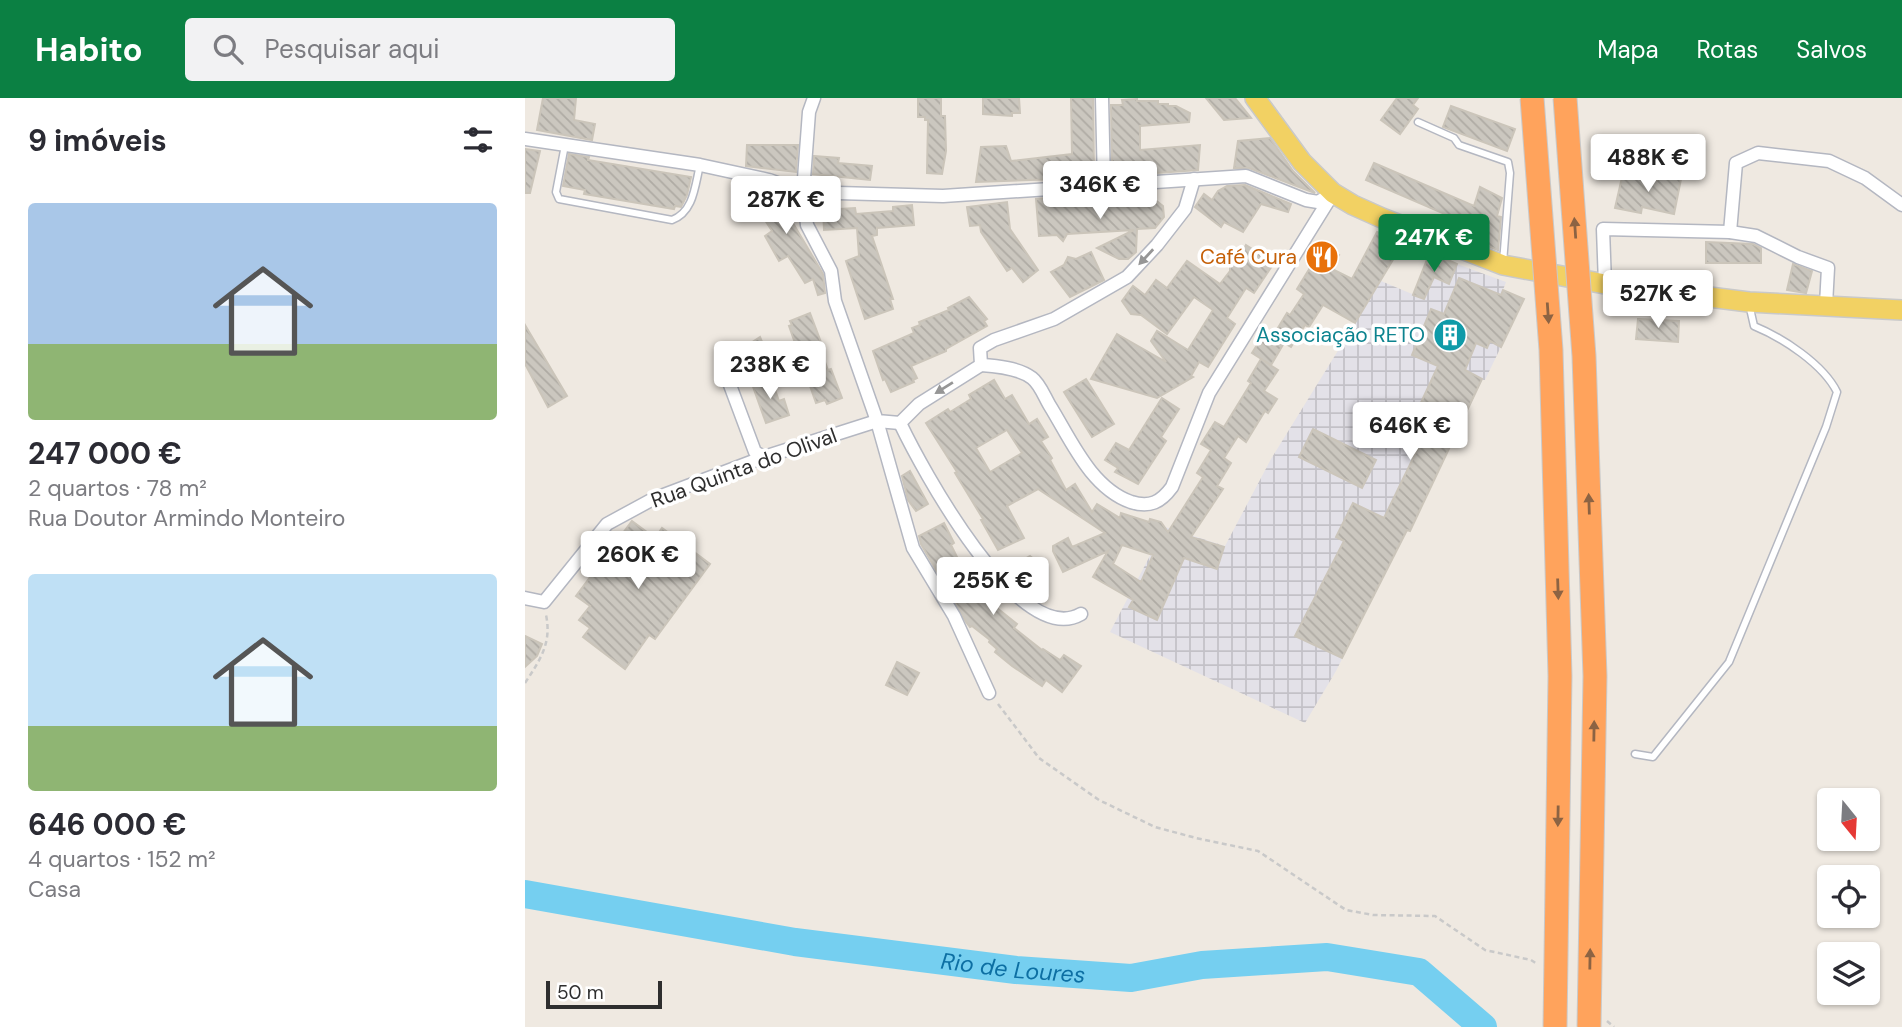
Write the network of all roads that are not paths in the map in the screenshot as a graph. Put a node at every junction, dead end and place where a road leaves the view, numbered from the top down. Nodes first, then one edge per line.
1 (814, 98) edge
2 (1102, 98) edge
3 (1255, 98) edge
4 (1532, 98) edge
5 (1565, 98) edge
6 (1418, 122) dead end
7 (525, 139) edge
8 (566, 144) junction
9 (700, 165) junction
10 (1194, 180) junction
11 (1104, 185) junction
12 (803, 192) junction
13 (1333, 193) junction
14 (1902, 205) edge
15 (1730, 232) junction
16 (1503, 265) junction
17 (1605, 284) junction
18 (1749, 302) junction
19 (1826, 305) junction
20 (1902, 310) edge
21 (981, 365) junction
22 (724, 369) dead end
23 (877, 421) junction
24 (901, 422) junction
25 (764, 457) junction
26 (525, 598) edge
27 (1081, 614) dead end
28 (989, 693) road end
29 (1635, 754) dead end
30 (1597, 1023) edge
31 (1555, 1027) edge

1 - 12 street
2 - 11 street
3 - 13 main road
4 -> 31 highway, bridge
30 -> 5 highway, bridge
6 - 16 lane
7 - 8 street
8 - 9 street
8 - 9 lane
9 - 12 street
10 - 11 street
10 - 13 street
10 -> 21 street
11 - 12 street
12 - 23 street
13 - 16 main road
13 - 21 street
14 - 15 street
15 - 17 street
15 - 19 street
16 - 17 main road
17 - 18 main road
18 - 19 main road
18 - 29 lane
19 - 20 main road
21 -> 24 street
22 - 25 street
23 - 24 street
23 - 25 street, Rua Quinta do Olival
23 - 28 street
24 - 27 street
25 - 26 street, Rua Quinta do Olival

